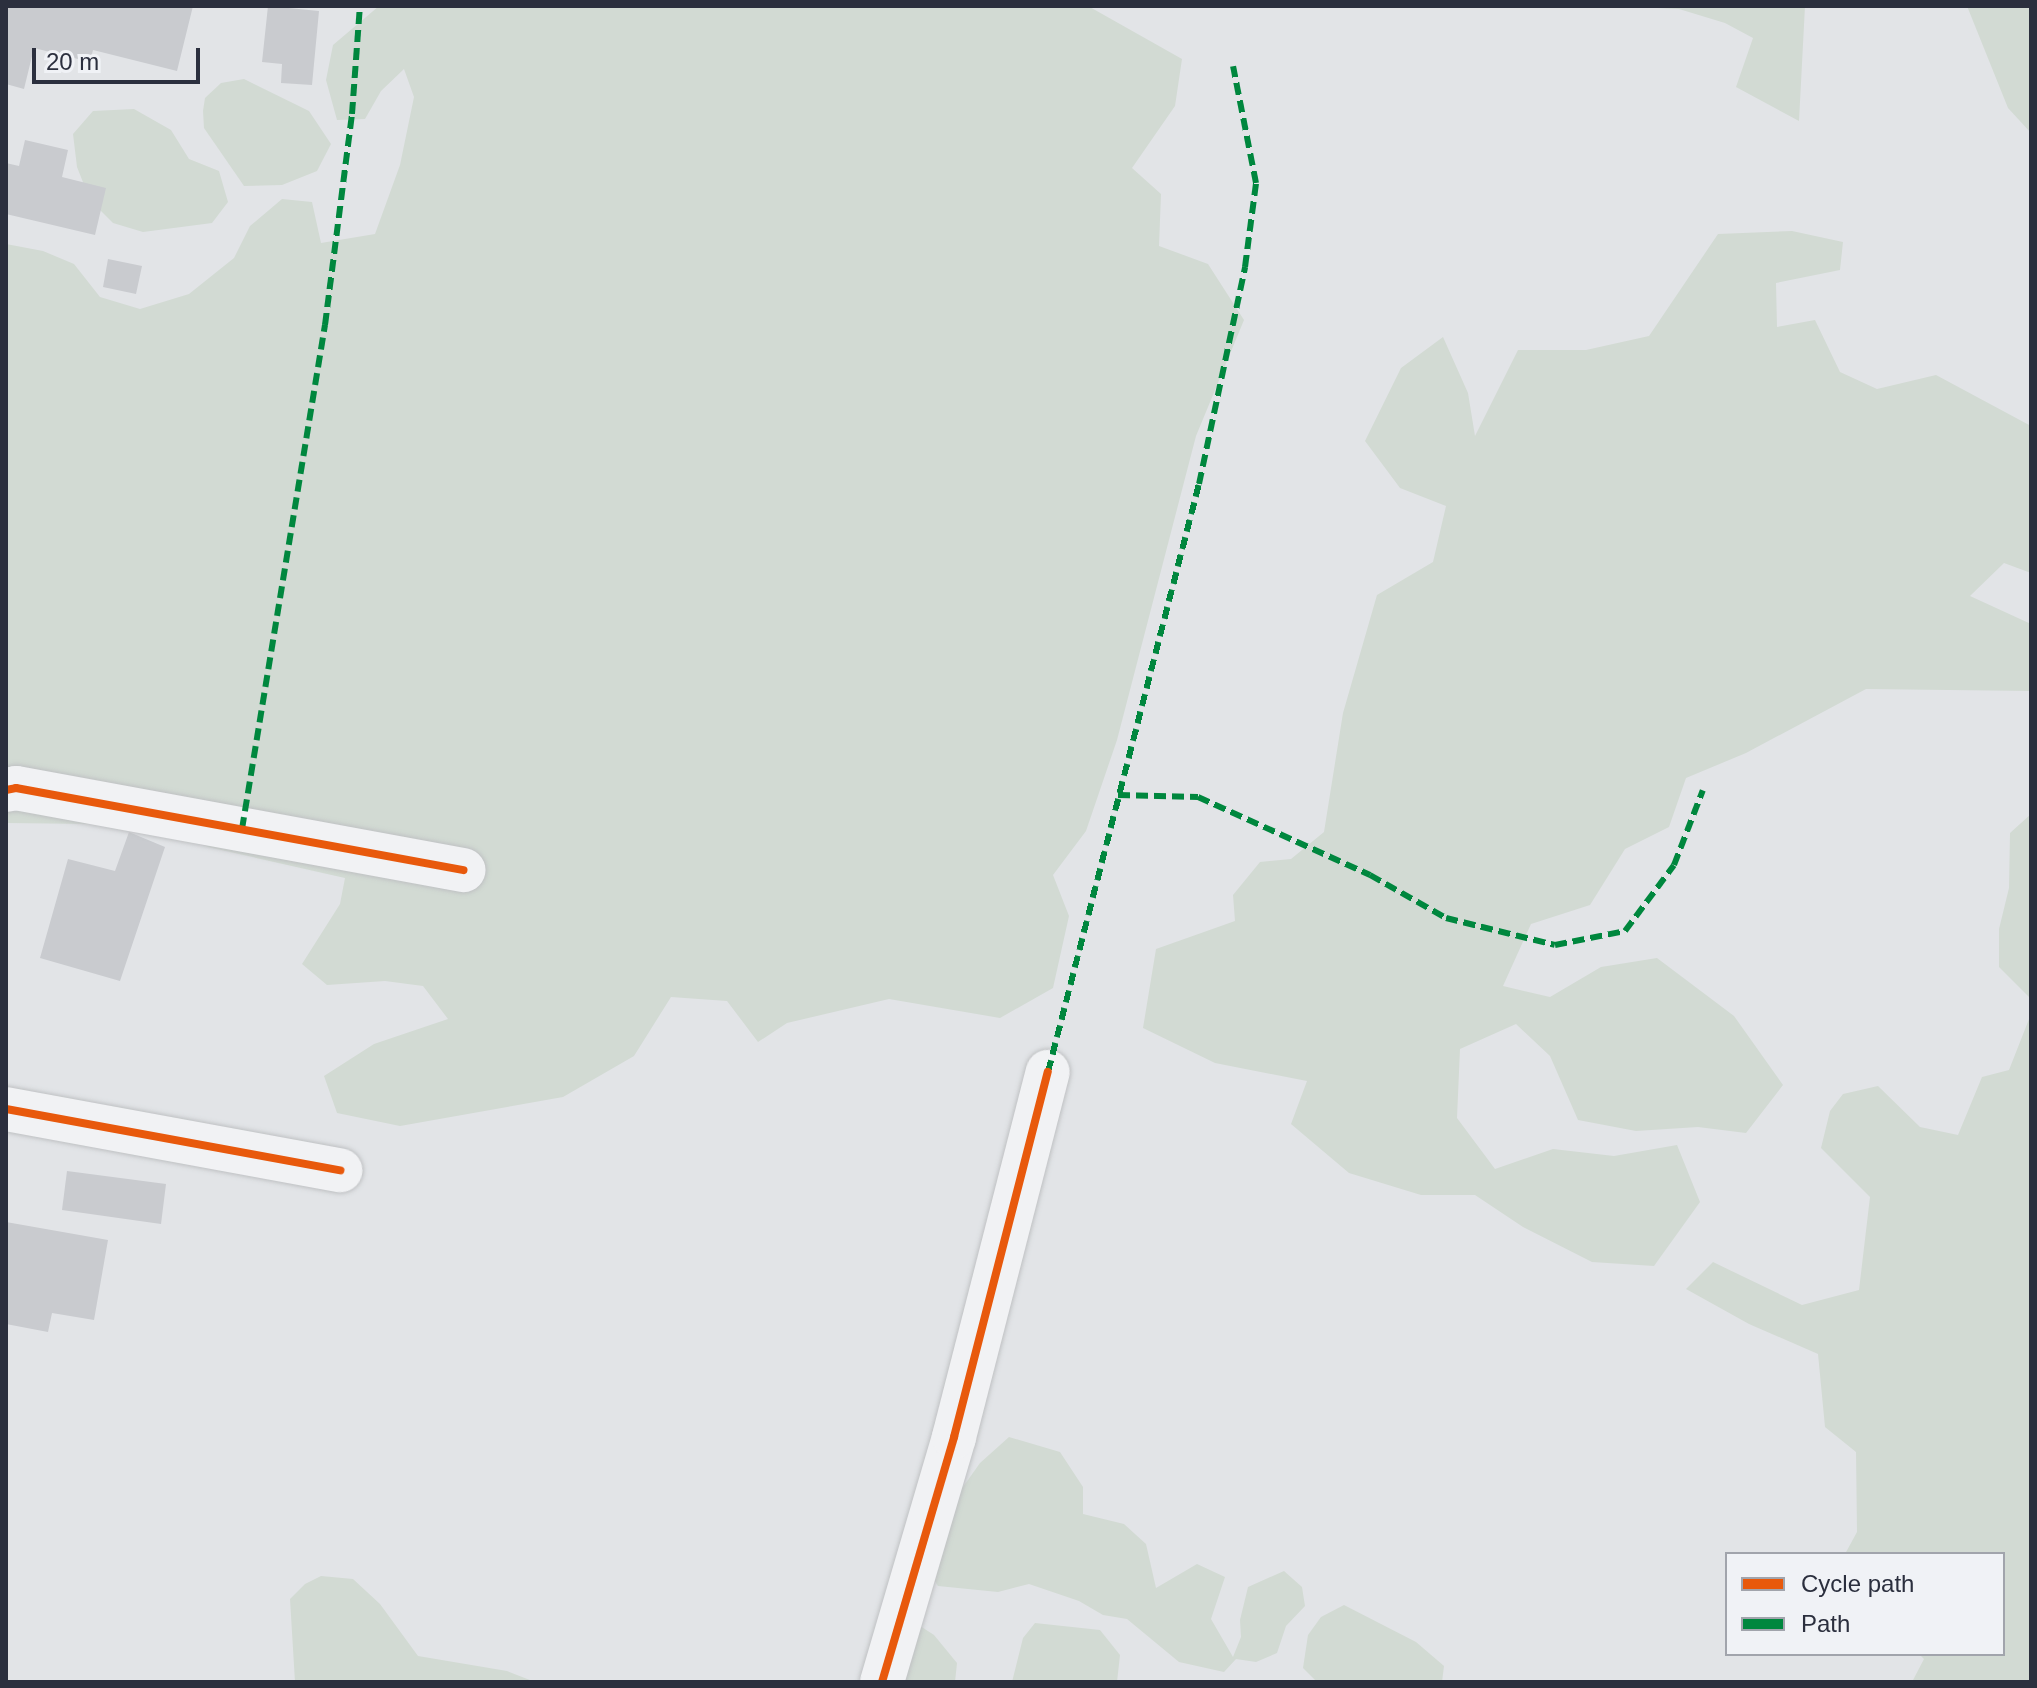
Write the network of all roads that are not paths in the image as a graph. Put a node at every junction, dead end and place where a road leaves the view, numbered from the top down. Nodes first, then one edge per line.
1 (6, 790) edge
2 (464, 870) dead end
3 (1048, 1072) dead end
4 (6, 1109) edge
5 (340, 1170) dead end
6 (882, 1682) edge

1 - 2 street
3 - 6 street
4 - 5 street

